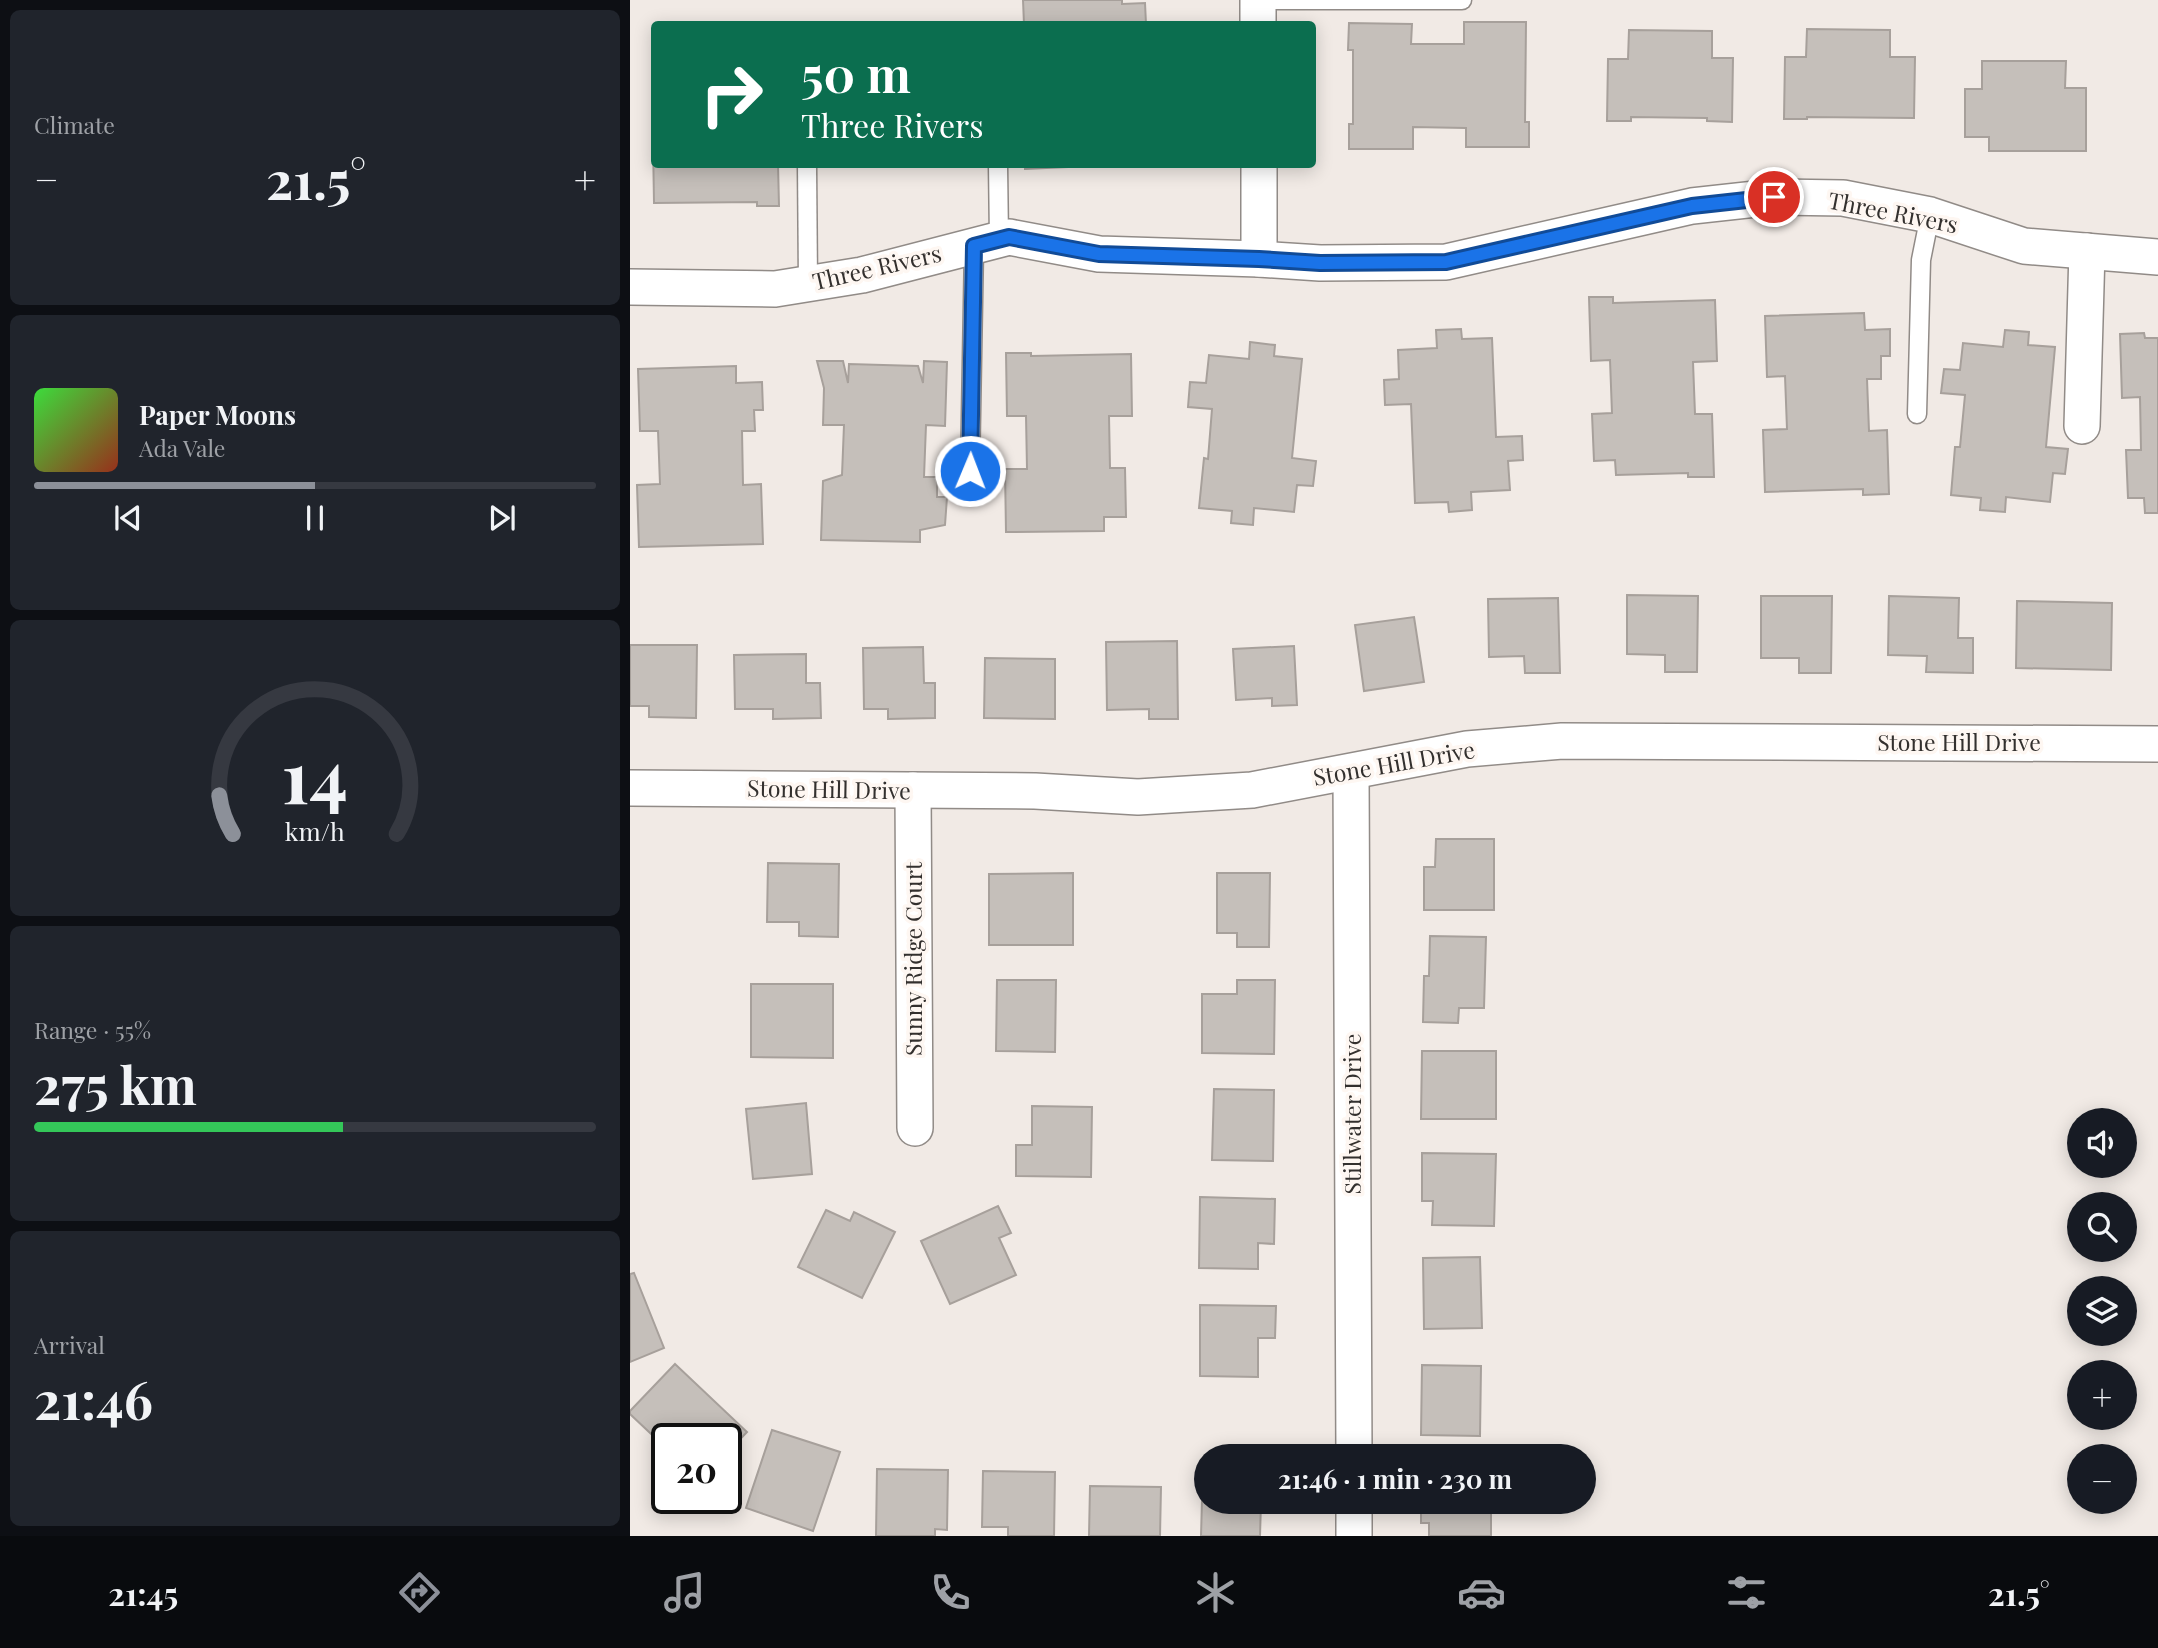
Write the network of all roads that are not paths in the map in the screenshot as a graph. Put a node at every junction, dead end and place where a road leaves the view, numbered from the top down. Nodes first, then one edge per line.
1 (1258, 0) edge
2 (1462, 0) edge
3 (1258, 21) edge
4 (807, 168) edge
5 (997, 168) edge
6 (1259, 168) edge
7 (1930, 215) junction
8 (986, 243) junction
9 (2087, 251) junction
10 (2158, 257) edge
11 (1259, 259) junction
12 (808, 284) junction
13 (630, 287) edge
14 (1917, 414) dead end
15 (2082, 426) dead end
16 (970, 471) dead end
17 (2158, 744) edge
18 (1351, 772) junction
19 (630, 788) edge
20 (913, 790) junction
21 (915, 1128) dead end
22 (1354, 1444) edge
23 (1354, 1514) edge
24 (1354, 1536) edge

1 - 2 lane
1 - 3 street
4 - 12 lane
5 - 8 lane
6 - 11 street
7 - 9 street, Three Rivers
7 - 11 street, Three Rivers
7 - 14 lane
8 - 11 street, Three Rivers
8 - 12 street, Three Rivers
8 - 16 lane
9 - 10 street, Three Rivers
9 - 15 street
12 - 13 street, Three Rivers
17 - 18 street, Stone Hill Drive
18 - 20 street, Stone Hill Drive
18 - 22 street, Stillwater Drive
19 - 20 street, Stone Hill Drive
20 - 21 street, Sunny Ridge Court
23 - 24 street

